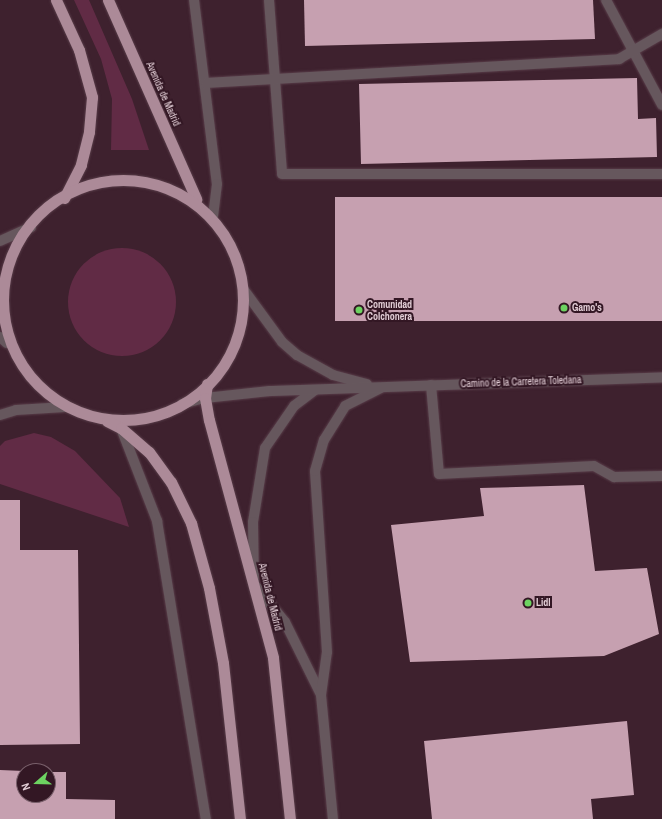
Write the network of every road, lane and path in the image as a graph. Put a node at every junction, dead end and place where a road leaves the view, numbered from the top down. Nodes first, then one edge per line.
1 (56, 0) edge
2 (108, 0) edge
3 (194, 0) edge
4 (268, 0) edge
5 (606, 0) edge
6 (662, 34) edge
7 (632, 52) junction
8 (274, 78) junction
9 (206, 82) junction
10 (662, 104) edge
11 (662, 174) edge
12 (64, 198) junction
13 (196, 199) junction
14 (212, 216) junction
15 (31, 227) junction
16 (0, 241) edge
17 (244, 290) junction
18 (3, 340) edge
19 (662, 377) edge
20 (207, 384) junction
21 (431, 386) junction
22 (381, 388) junction
23 (315, 390) junction
24 (205, 398) junction
25 (182, 404) junction
26 (65, 407) junction
27 (0, 415) edge
28 (107, 420) junction
29 (121, 428) junction
30 (662, 476) edge
31 (254, 584) junction
32 (321, 695) junction
33 (206, 819) edge
34 (240, 819) edge
35 (290, 819) edge
36 (333, 819) edge

1 - 12 highway
2 - 13 highway, Avenida de Madrid
3 - 9 street
4 - 8 street
5 - 7 street
6 - 7 street
7 - 8 street
7 - 10 street
8 - 9 street
8 - 11 street
9 - 14 street
12 - 13 highway
12 - 15 highway
13 - 14 highway
14 - 17 highway
15 - 16 street
15 - 18 highway
17 - 20 highway
17 - 22 street, Camino de la Carretera Toledana
18 - 26 highway
19 - 21 street, Camino de la Carretera Toledana
20 - 24 highway, Avenida de Madrid
20 - 25 highway
21 - 22 street, Camino de la Carretera Toledana
21 - 30 street
22 - 23 street, Camino de la Carretera Toledana
22 - 32 street
23 - 24 street, Camino de la Carretera Toledana
23 - 31 street
24 - 25 street, Camino de la Carretera Toledana
24 - 31 highway, Avenida de Madrid
25 - 28 highway
26 - 27 street
26 - 28 highway
28 - 29 highway
29 - 33 street
29 - 34 highway
31 - 32 street
31 - 35 highway, Avenida de Madrid
32 - 36 street

